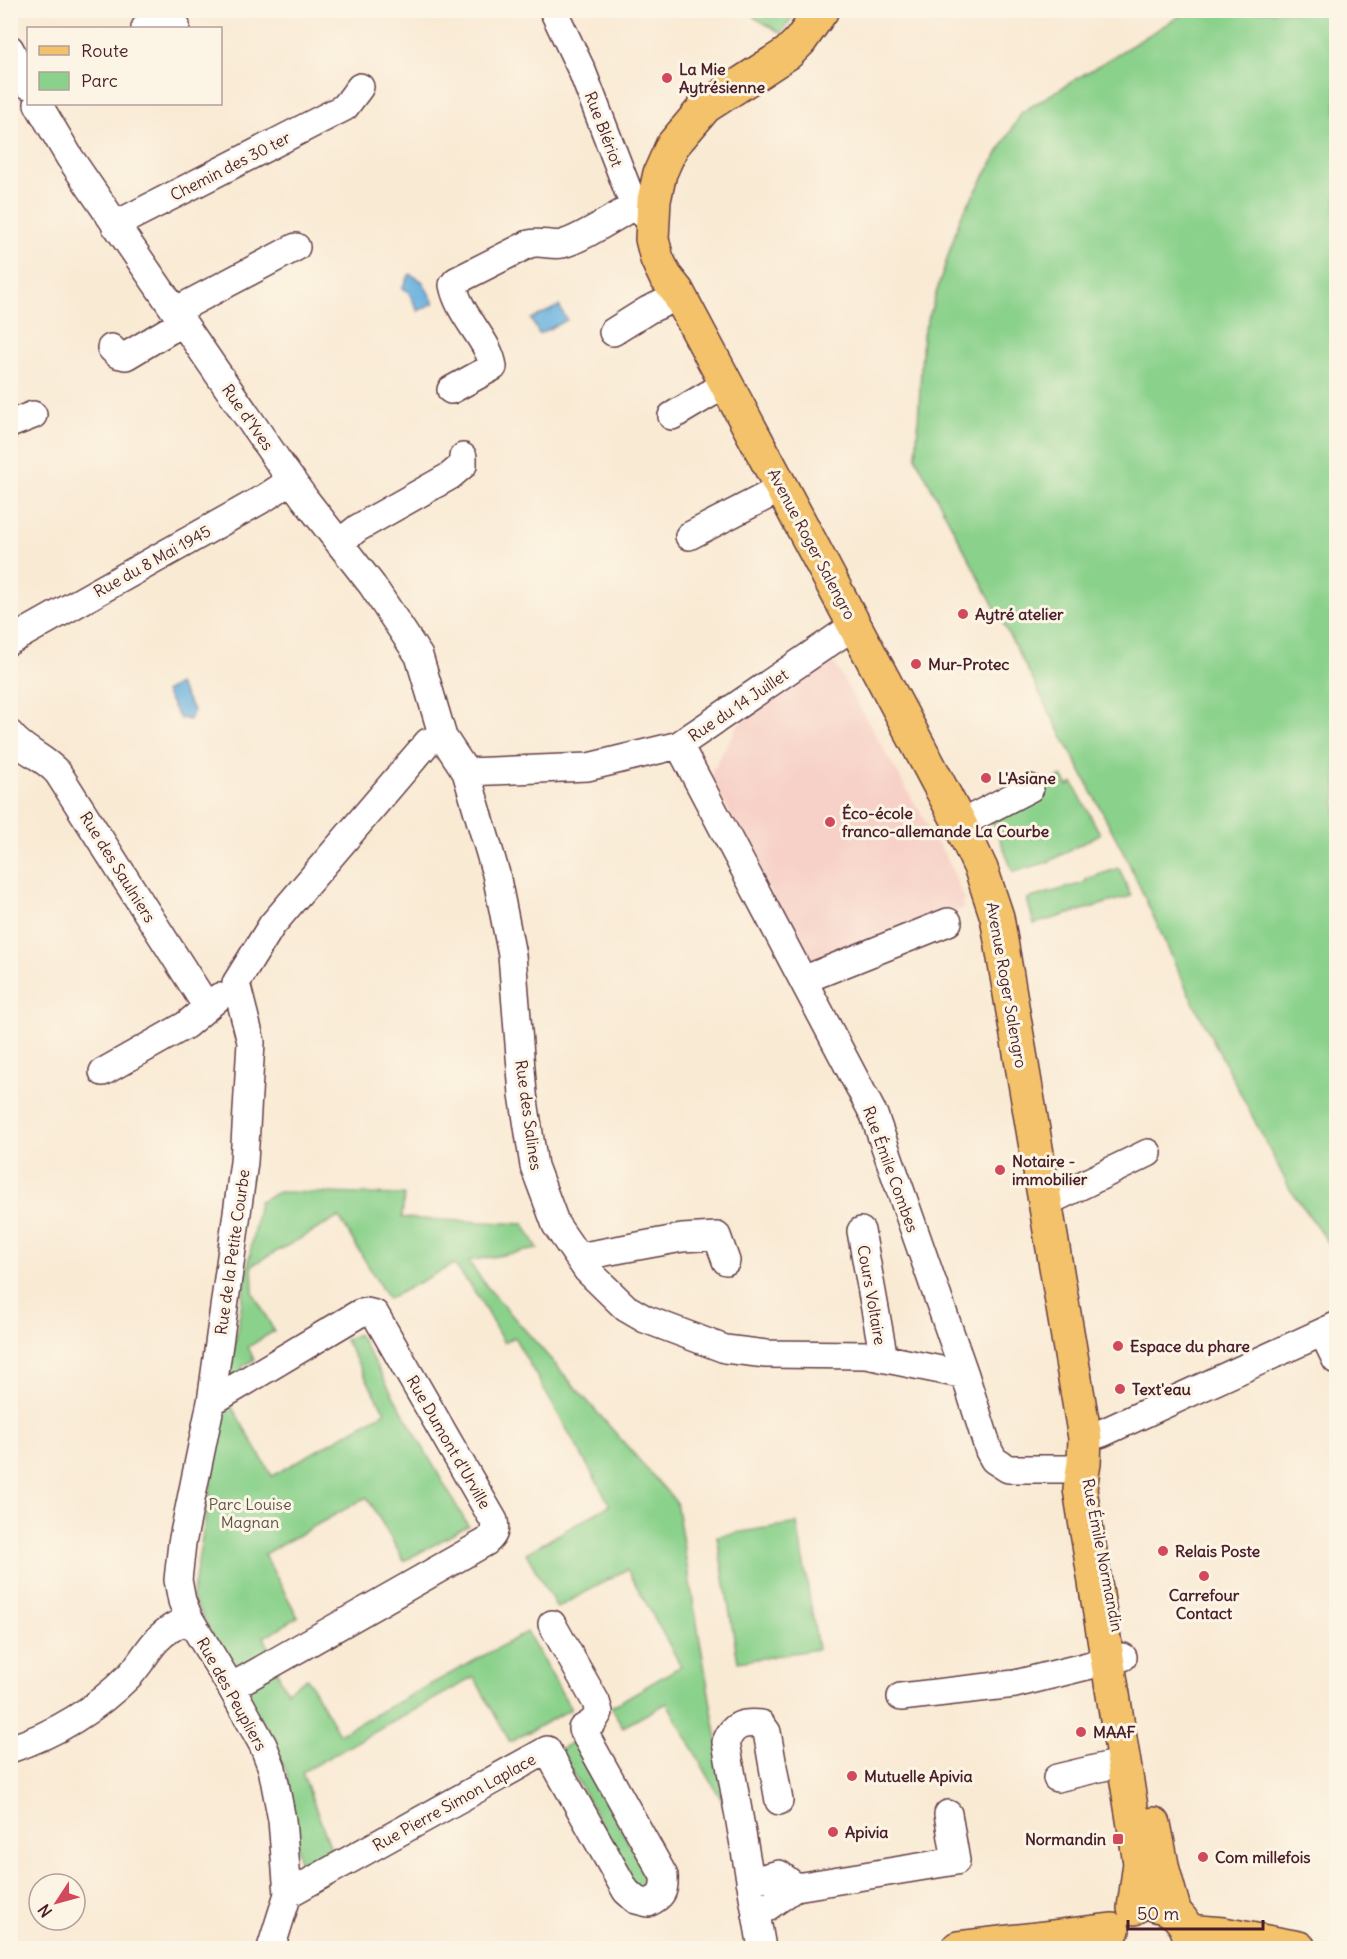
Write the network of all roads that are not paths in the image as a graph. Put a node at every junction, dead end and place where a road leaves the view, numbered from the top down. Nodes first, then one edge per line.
1 (554, 10) edge
2 (822, 10) edge
3 (839, 10) edge
4 (176, 26) dead end
5 (148, 27) edge
6 (10, 49) edge
7 (27, 83) edge
8 (352, 97) dead end
9 (39, 105) edge
10 (651, 221) junction
11 (115, 225) junction
12 (296, 247) dead end
13 (678, 294) junction
14 (179, 316) junction
15 (613, 332) dead end
16 (111, 348) dead end
17 (729, 389) junction
18 (451, 390) dead end
19 (675, 421) dead end
20 (463, 457) dead end
21 (292, 480) junction
22 (782, 488) junction
23 (689, 536) dead end
24 (339, 543) junction
25 (855, 625) junction
26 (10, 640) edge
27 (443, 736) junction
28 (13, 737) edge
29 (679, 746) junction
30 (466, 772) junction
31 (1030, 788) dead end
32 (960, 824) junction
33 (948, 922) dead end
34 (803, 980) junction
35 (236, 983) junction
36 (207, 1007) junction
37 (103, 1072) dead end
38 (1148, 1153) dead end
39 (1045, 1203) junction
40 (861, 1231) dead end
41 (578, 1257) junction
42 (726, 1261) dead end
43 (1330, 1330) edge
44 (884, 1359) junction
45 (1336, 1359) edge
46 (965, 1375) junction
47 (211, 1402) junction
48 (1084, 1451) junction
49 (189, 1618) junction
50 (552, 1624) dead end
51 (1115, 1659) junction
52 (231, 1687) junction
53 (901, 1697) dead end
54 (582, 1729) junction
55 (10, 1749) edge
56 (547, 1750) junction
57 (1124, 1762) junction
58 (1057, 1778) dead end
59 (779, 1801) dead end
60 (948, 1814) dead end
61 (750, 1881) junction
62 (796, 1887) junction
63 (288, 1894) junction
64 (756, 1915) junction
65 (1119, 1929) edge
66 (1184, 1931) edge
67 (271, 1948) edge
68 (762, 1948) edge
69 (958, 1948) edge
70 (1299, 1948) edge

1 - 10 street, Rue Blériot
2 - 10 main road, Avenue Roger Salengro
3 - 10 main road, Avenue Roger Salengro
4 - 5 street
6 - 7 street
8 - 11 street, Chemin des 30 ter
9 - 11 street, Rue d'Yves
10 - 13 main road, Avenue Roger Salengro
10 - 18 street
11 - 14 street, Rue d'Yves
12 - 14 street
13 - 15 street
13 - 17 main road, Avenue Roger Salengro
14 - 16 street
14 - 21 street, Rue d'Yves
17 - 19 street
17 - 22 main road, Avenue Roger Salengro
20 - 24 street
21 - 24 street, Rue d'Yves
21 - 26 street, Rue du 8 Mai 1945
22 - 23 street
22 - 25 main road, Avenue Roger Salengro
24 - 27 street, Rue d'Yves
25 - 29 street, Rue du 14 Juillet
25 - 32 main road, Avenue Roger Salengro
27 - 30 street, Rue des Salines
27 - 35 street
28 - 36 street, Rue des Saulniers
29 - 30 street, Rue du 14 Juillet
29 - 34 street, Rue Émile Combes
30 - 41 street, Rue des Salines
31 - 32 street
32 - 39 main road, Avenue Roger Salengro
33 - 34 street
34 - 46 street, Rue Émile Combes
35 - 36 street
35 - 47 street, Rue de la Petite Courbe
36 - 37 street
38 - 39 street
39 - 48 main road, Avenue Roger Salengro
40 - 44 street, Cours Voltaire
41 - 42 street
41 - 44 street, Rue des Salines
43 - 45 street
43 - 48 street, Rue Émile Combes
44 - 46 street, Rue des Salines
46 - 48 street, Rue Émile Combes
47 - 49 street, Rue de la Petite Courbe
47 - 52 street, Rue Dumont d'Urville
48 - 51 main road, Rue Émile Normandin
49 - 52 street, Rue des Peupliers
49 - 55 street
50 - 54 street
51 - 53 street
51 - 57 main road, Rue Émile Normandin
51 - 66 main road, Rue Émile Normandin
52 - 63 street, Rue des Peupliers
54 - 56 street
54 - 56 street, Rue Pierre Simon Laplace
56 - 63 street, Rue Pierre Simon Laplace
57 - 58 street
57 - 65 main road, Rue Émile Normandin
59 - 61 street
60 - 62 street
61 - 62 street
61 - 64 street
62 - 64 street
63 - 67 street, Rue des Peupliers
64 - 68 street
65 - 66 main road
65 - 69 main road
66 - 70 main road

